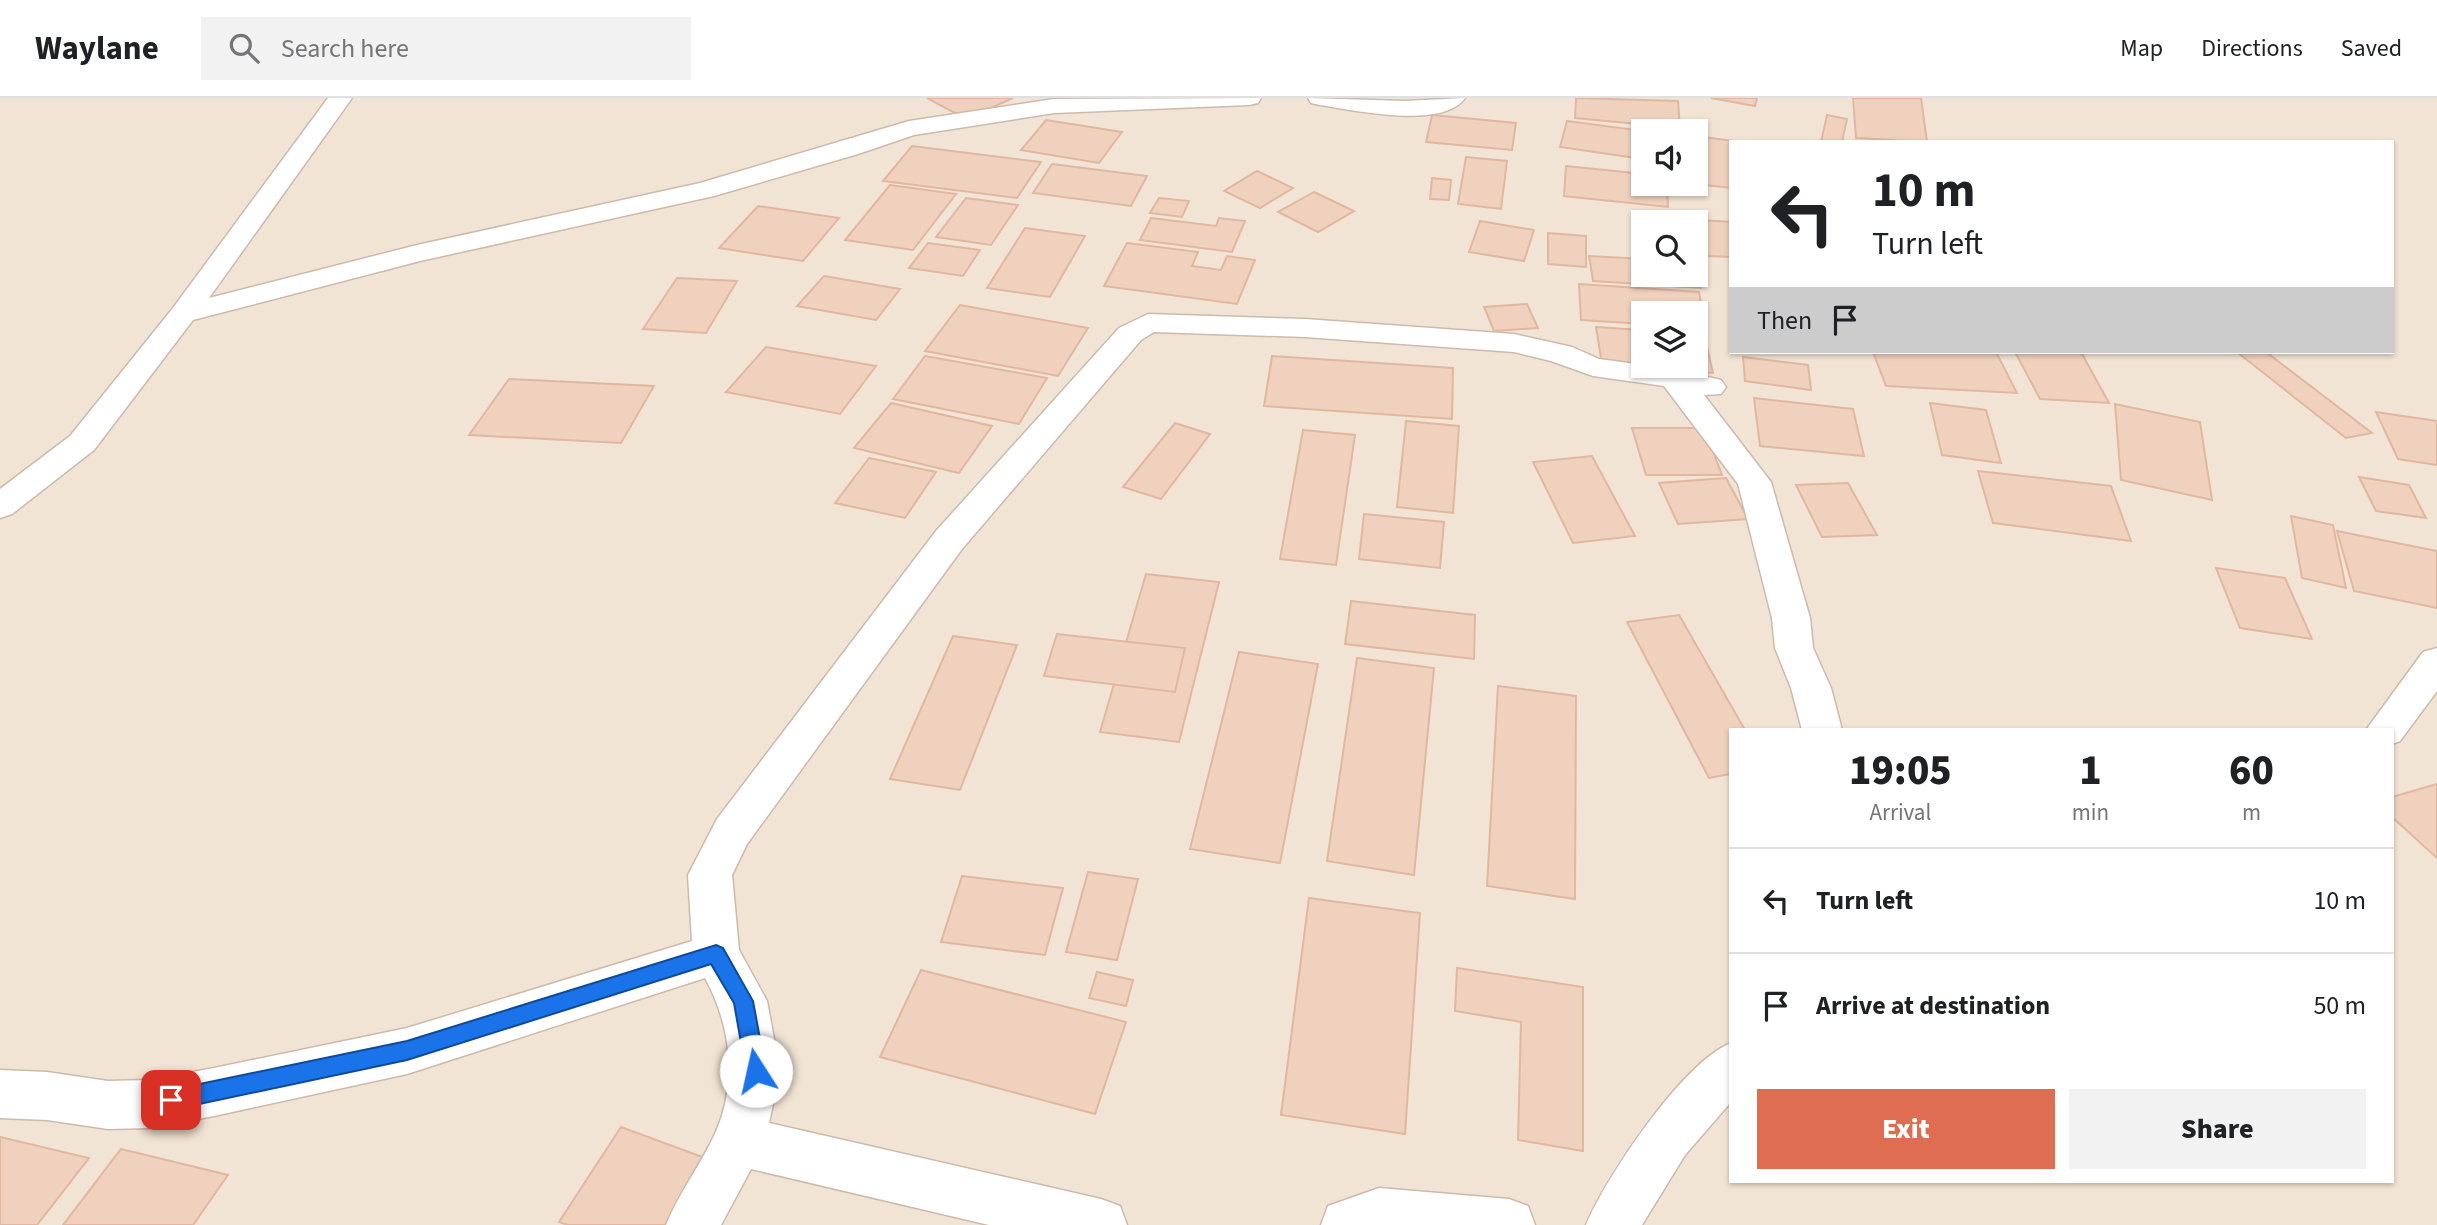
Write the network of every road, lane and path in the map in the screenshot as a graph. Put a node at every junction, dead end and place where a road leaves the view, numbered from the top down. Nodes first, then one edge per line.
1 (340, 98) edge
2 (1249, 98) edge
3 (1320, 98) edge
4 (1453, 98) edge
5 (183, 314) junction
6 (1631, 372) edge
7 (1674, 378) joint
8 (1710, 387) dead end
9 (0, 506) edge
10 (2437, 662) edge
11 (1821, 728) edge
12 (2388, 728) edge
13 (716, 954) junction
14 (1729, 1068) edge
15 (0, 1094) edge
16 (739, 1141) junction
17 (692, 1225) edge
18 (1101, 1225) edge
19 (1346, 1225) edge
20 (1508, 1225) edge
21 (1612, 1225) edge

1 - 5 street
2 - 5 street
3 - 4 street
5 - 9 street
6 - 13 street
7 - 8 street
7 - 11 street
10 - 12 street
13 - 15 street
13 - 16 street
14 - 21 street
16 - 17 street
16 - 18 street
19 - 20 street

